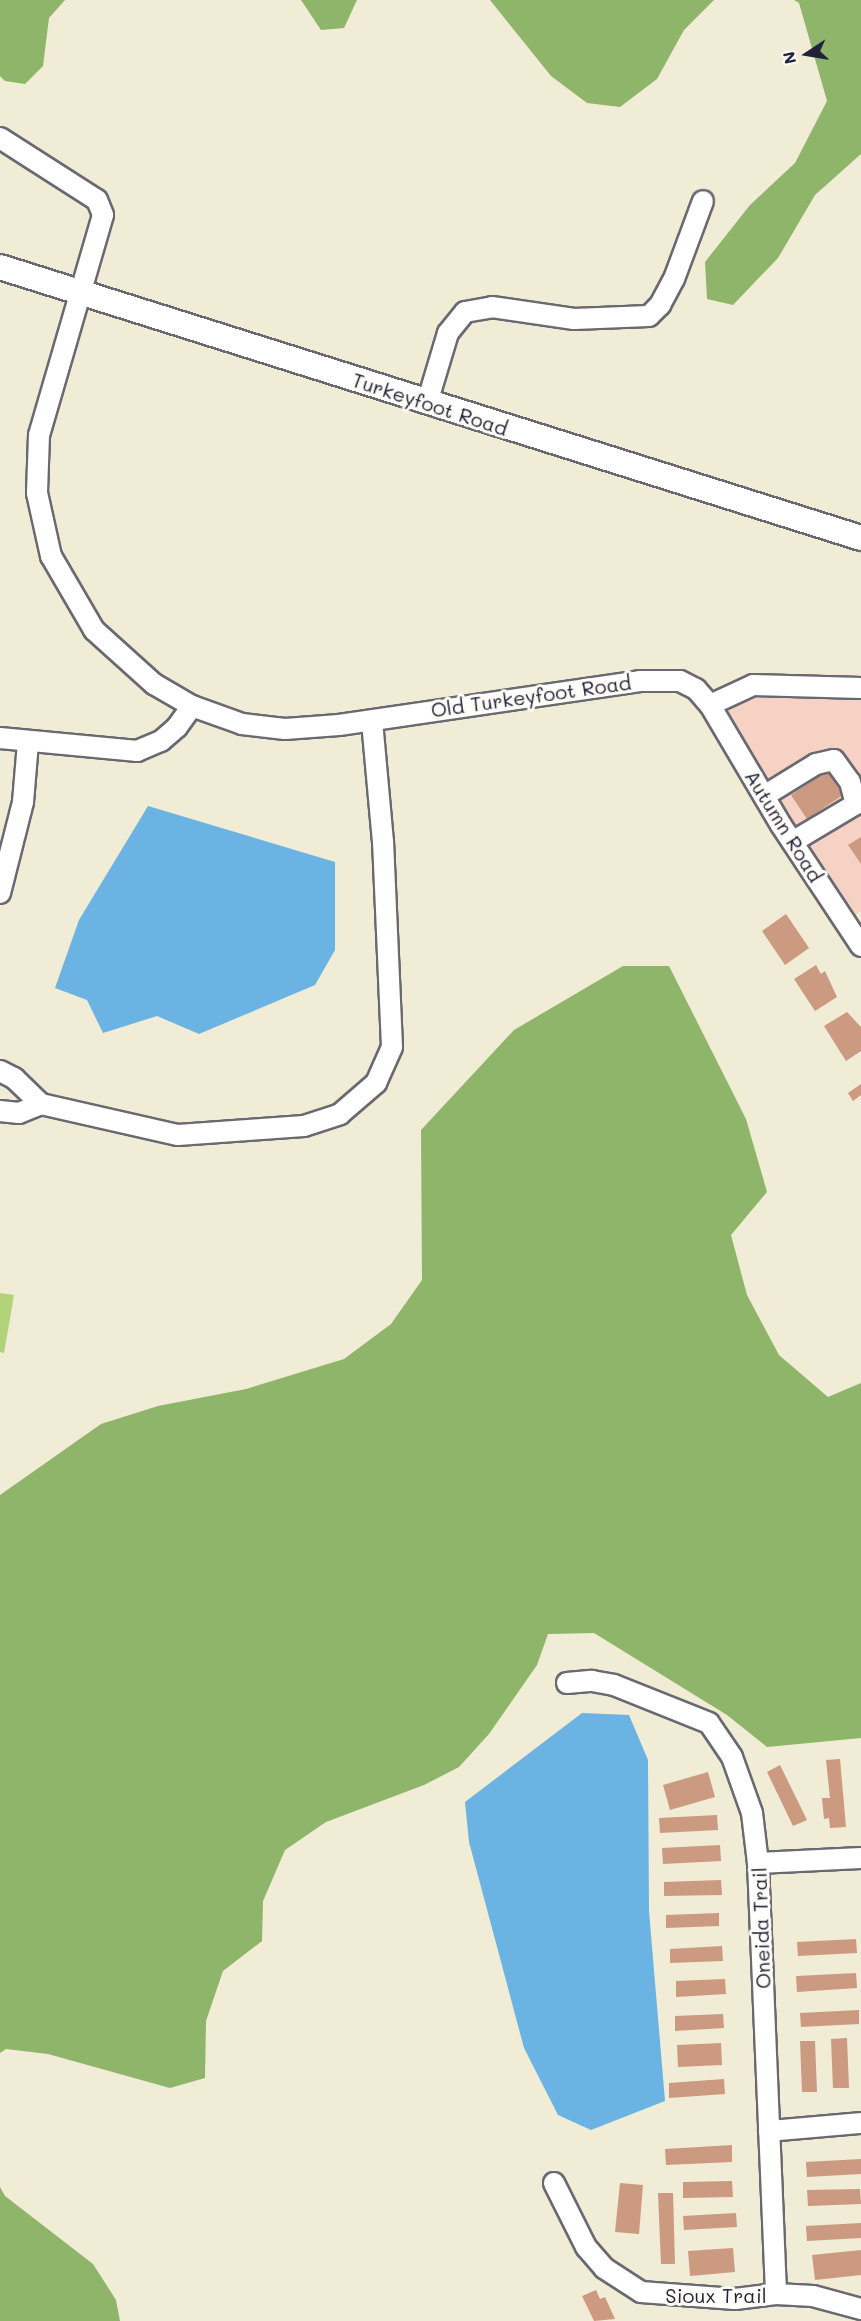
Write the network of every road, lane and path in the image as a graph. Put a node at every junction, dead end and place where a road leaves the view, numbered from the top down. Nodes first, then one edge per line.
1 (0, 138) edge
2 (703, 201) dead end
3 (0, 267) edge
4 (83, 293) junction
5 (427, 403) junction
6 (861, 538) edge
7 (861, 688) edge
8 (710, 705) junction
9 (192, 706) junction
10 (372, 720) junction
11 (0, 738) edge
12 (28, 743) junction
13 (764, 796) junction
14 (792, 842) junction
15 (0, 892) edge
16 (861, 946) edge
17 (0, 1071) edge
18 (41, 1104) junction
19 (0, 1111) edge
20 (567, 1683) dead end
21 (861, 1858) edge
22 (758, 1863) junction
23 (861, 2123) edge
24 (769, 2131) junction
25 (554, 2182) dead end
26 (776, 2294) junction
27 (861, 2309) edge

1 - 4 street, Old Turkeyfoot Road
2 - 5 street
3 - 4 main road, Turkeyfoot Road
4 - 5 main road, Turkeyfoot Road
4 - 9 street, Old Turkeyfoot Road
5 - 6 main road, Turkeyfoot Road
7 - 8 street
8 - 10 street, Old Turkeyfoot Road
8 - 13 street, Autumn Road
9 - 10 street, Old Turkeyfoot Road
9 - 12 street
10 - 18 street
11 - 12 street
12 - 15 street
13 - 14 street, Autumn Road
13 - 14 street
14 - 16 street, Autumn Road
17 - 18 street
18 - 19 street
20 - 22 street, Oneida Trail
21 - 22 street
22 - 24 street, Oneida Trail
23 - 24 street
24 - 26 street, Oneida Trail
25 - 26 street, Sioux Trail
26 - 27 street, Sioux Trail

